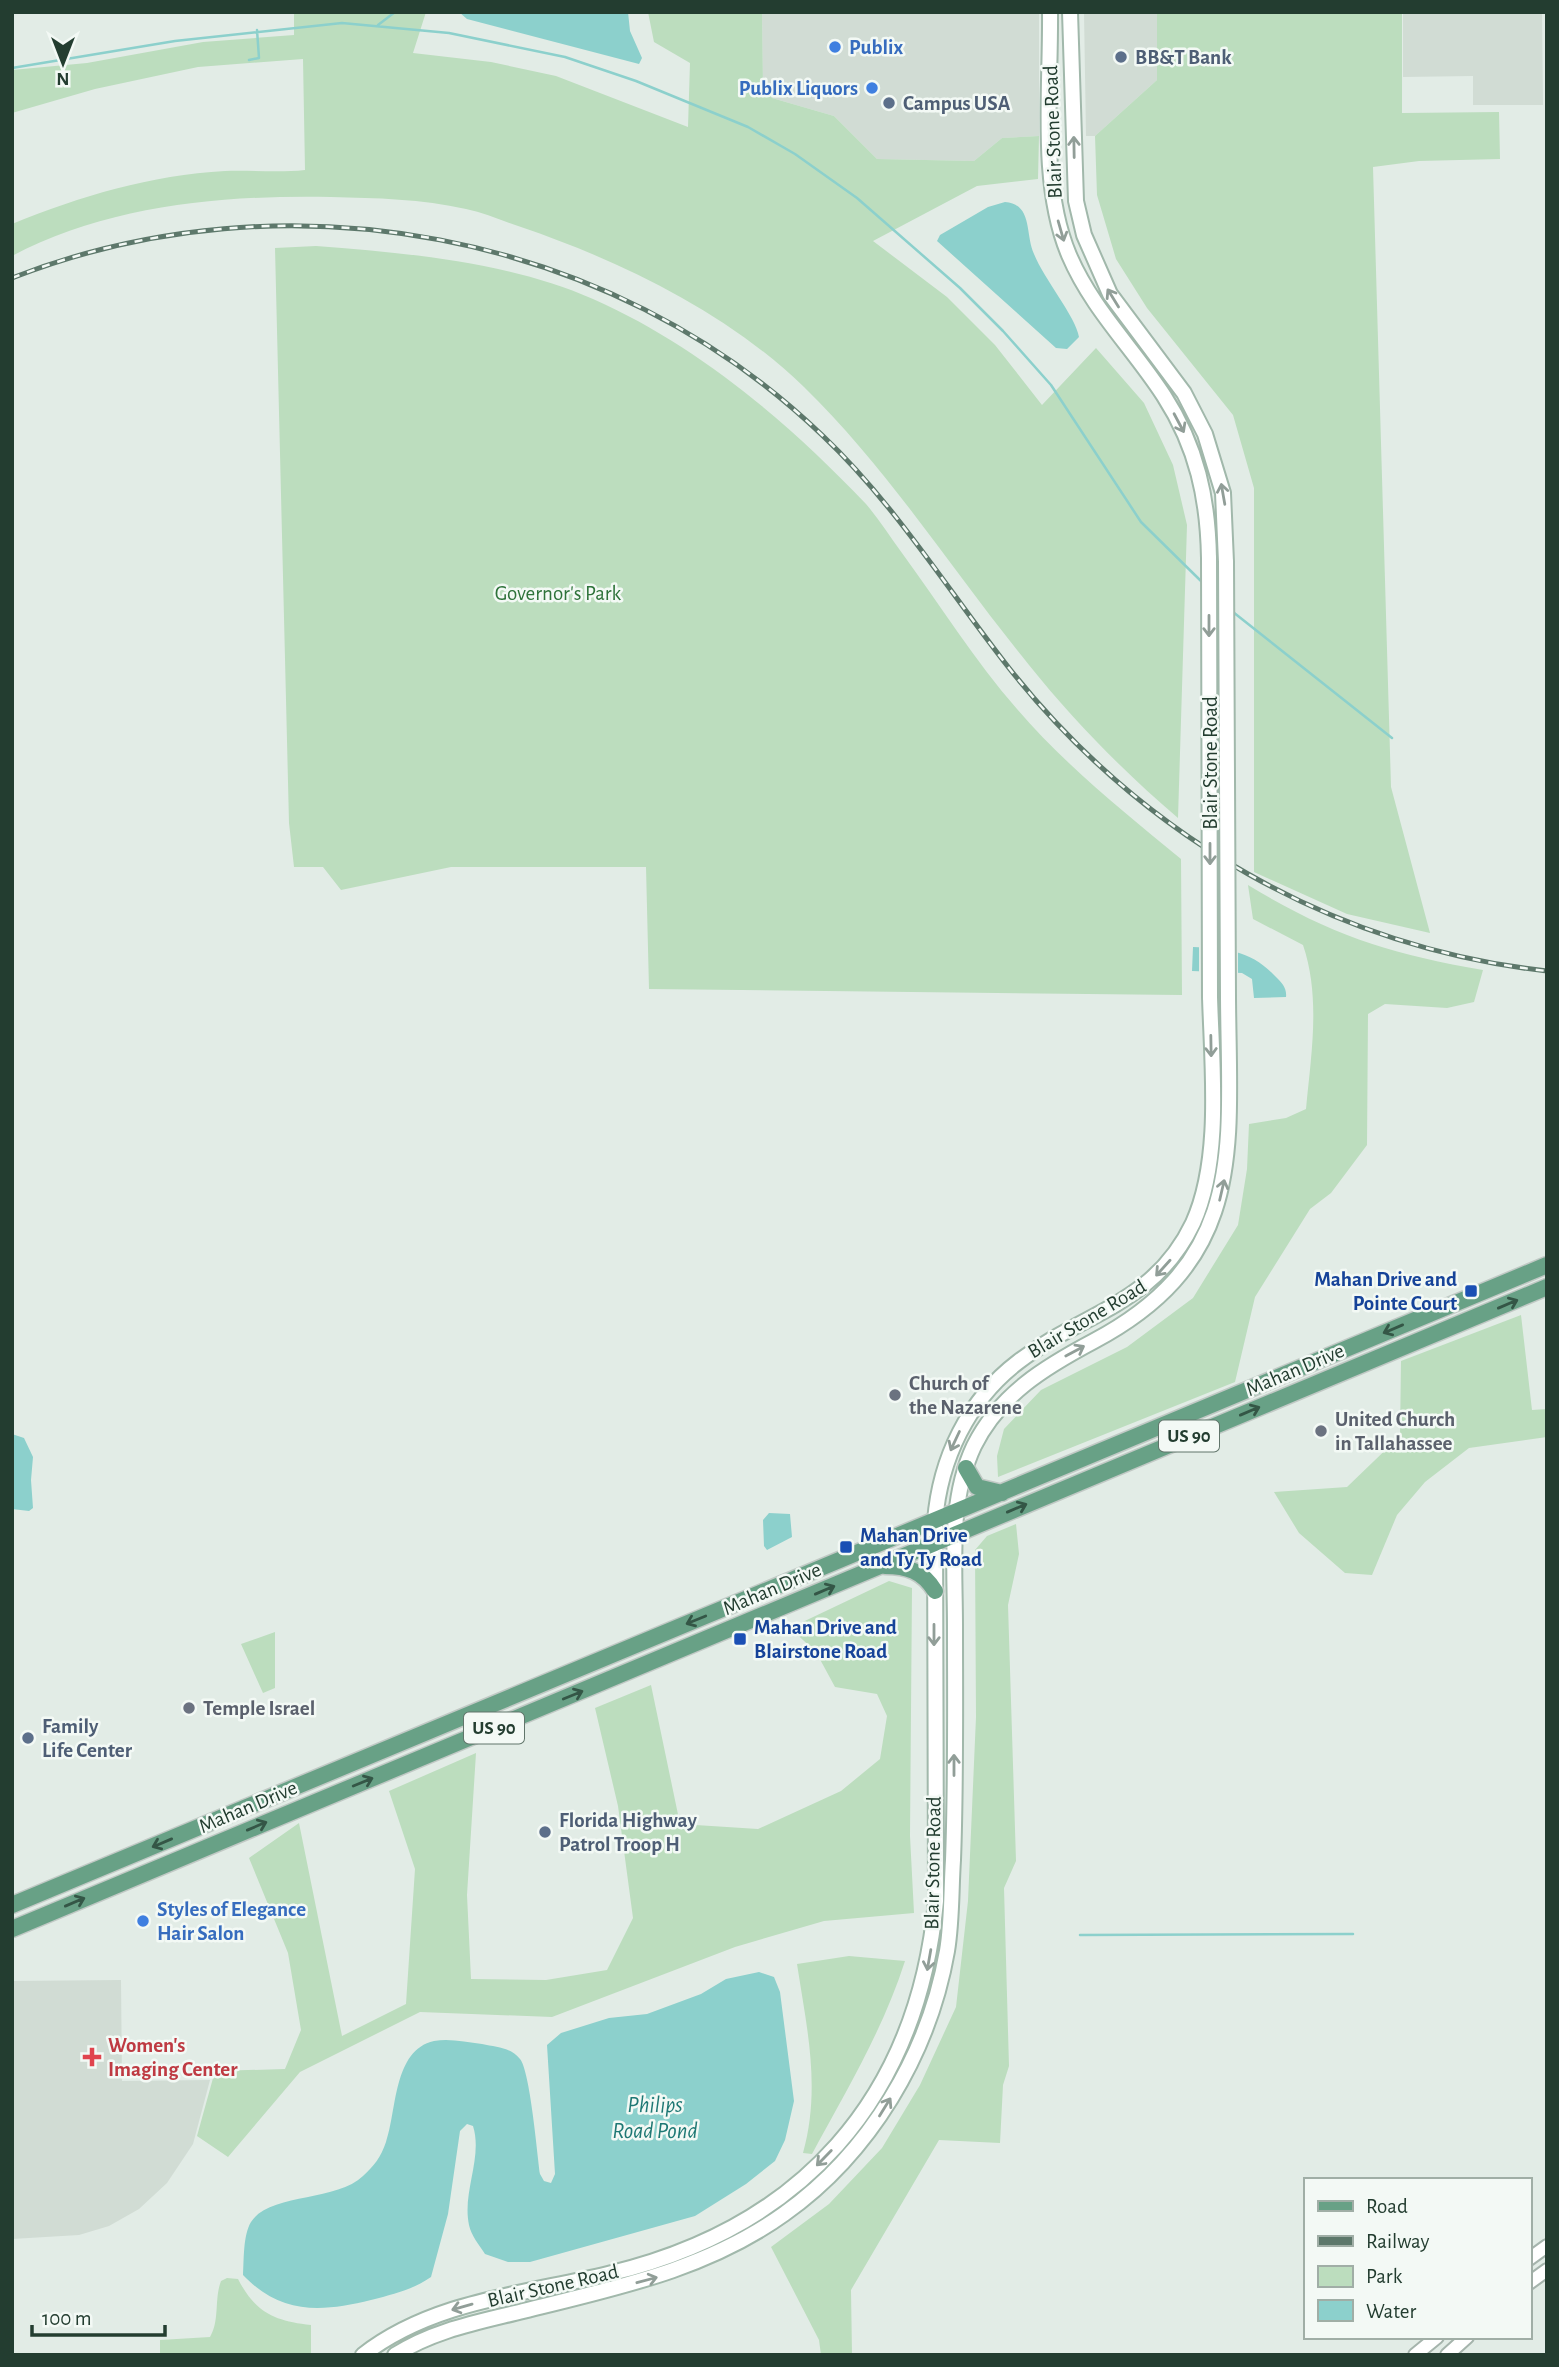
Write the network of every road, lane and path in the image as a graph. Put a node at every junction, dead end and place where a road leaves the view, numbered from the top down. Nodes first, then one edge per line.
1 (1050, 12) edge
2 (1070, 12) edge
3 (1051, 115) junction
4 (1074, 115) junction
5 (1211, 1095) junction
6 (1229, 1095) junction
7 (1547, 1265) edge
8 (1547, 1287) edge
9 (1138, 1292) junction
10 (1152, 1305) junction
11 (1354, 1345) junction
12 (1361, 1365) junction
13 (993, 1385) junction
14 (1001, 1406) junction
15 (966, 1468) junction
16 (1002, 1493) junction
17 (956, 1513) junction
18 (935, 1521) junction
19 (954, 1535) junction
20 (935, 1542) junction
21 (879, 1566) junction
22 (934, 1591) junction
23 (134, 1856) junction
24 (145, 1873) junction
25 (12, 1905) edge
26 (12, 1928) edge
27 (1547, 2246) edge
28 (1531, 2258) edge
29 (1547, 2270) edge
30 (1531, 2282) edge
31 (1435, 2339) edge
32 (1465, 2339) edge
33 (363, 2355) edge
34 (395, 2355) edge
35 (1415, 2355) edge
36 (1447, 2355) edge

1 - 3 main road, Blair Stone Road
2 - 4 main road, Blair Stone Road
3 - 4 main road
3 -> 5 main road, Blair Stone Road, bridge
6 -> 4 main road, Blair Stone Road, bridge
5 - 6 main road
5 -> 9 main road, Blair Stone Road
10 -> 6 main road, Blair Stone Road
7 -> 11 main road, Mahan Drive / US 90
12 -> 8 main road, Mahan Drive / US 90
9 - 10 main road
9 - 13 main road, Blair Stone Road
14 -> 10 main road, Blair Stone Road
11 - 12 main road
11 - 16 main road, Mahan Drive / US 90
19 -> 12 main road, Mahan Drive / US 90
13 - 14 main road
13 -> 18 main road, Blair Stone Road
14 - 15 main road, Blair Stone Road
15 - 16 main road
15 - 17 main road, Blair Stone Road
16 - 17 main road, Mahan Drive / US 90
17 - 18 main road, Mahan Drive / US 90
17 - 19 main road, Blair Stone Road
18 - 20 main road, Blair Stone Road
18 -> 23 main road, Mahan Drive / US 90
19 - 20 main road, Mahan Drive / US 90
34 -> 19 main road, Blair Stone Road
20 - 21 main road, Mahan Drive / US 90
20 - 22 main road, Blair Stone Road
21 - 22 main road
24 -> 21 main road, Mahan Drive / US 90
22 -> 33 main road, Blair Stone Road
23 - 24 main road
23 - 25 main road, Mahan Drive / US 90
26 -> 24 main road, Mahan Drive / US 90
27 - 28 street
29 - 30 street
31 - 35 street
32 - 36 street

